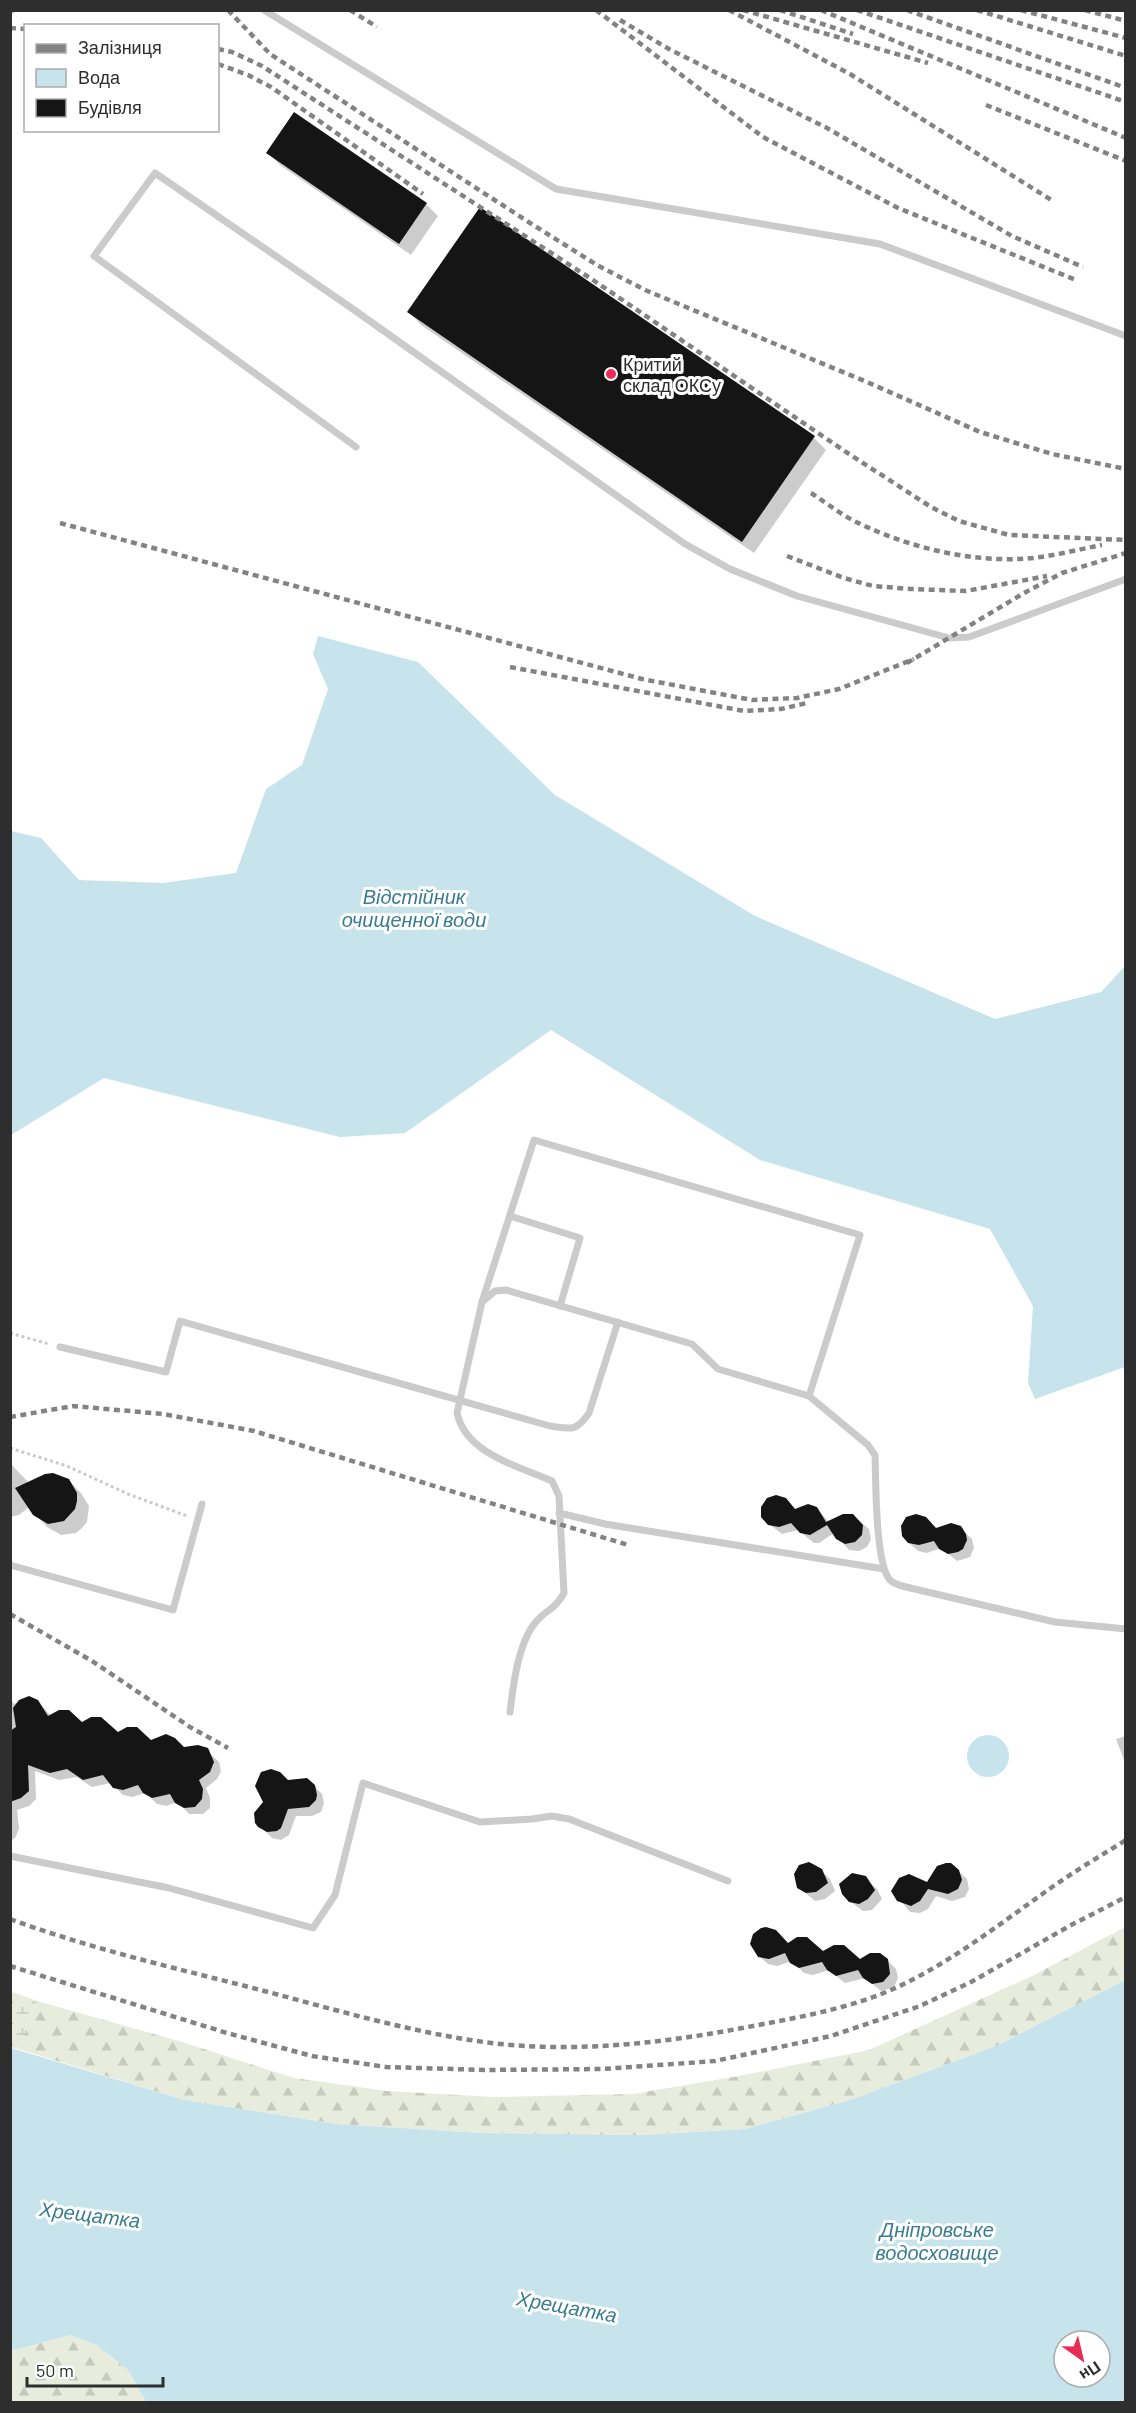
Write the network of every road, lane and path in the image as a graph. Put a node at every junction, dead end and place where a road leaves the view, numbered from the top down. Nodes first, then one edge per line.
1 (264, 10) edge
2 (1125, 336) edge
3 (356, 447) dead end
4 (1125, 579) edge
5 (510, 1216) junction
6 (482, 1302) junction
7 (560, 1306) junction
8 (618, 1323) junction
9 (10, 1333) edge
10 (60, 1347) joint
11 (809, 1396) junction
12 (460, 1401) junction
13 (10, 1448) edge
14 (202, 1504) dead end
15 (559, 1513) junction
16 (197, 1520) junction
17 (10, 1565) edge
18 (884, 1569) junction
19 (1125, 1629) edge
20 (510, 1712) dead end
21 (10, 1856) edge
22 (728, 1881) dead end

1 - 2 lane
3 - 4 lane
5 - 6 lane
5 - 7 lane
5 - 11 lane
6 - 7 lane
6 - 12 lane
7 - 8 lane
8 - 11 lane
8 - 12 lane
9 - 10 path
10 - 12 lane
11 - 18 lane
12 - 15 lane
13 - 16 path
14 - 16 lane
15 - 18 lane
15 - 20 lane
16 - 17 lane
18 - 19 lane
21 - 22 lane

